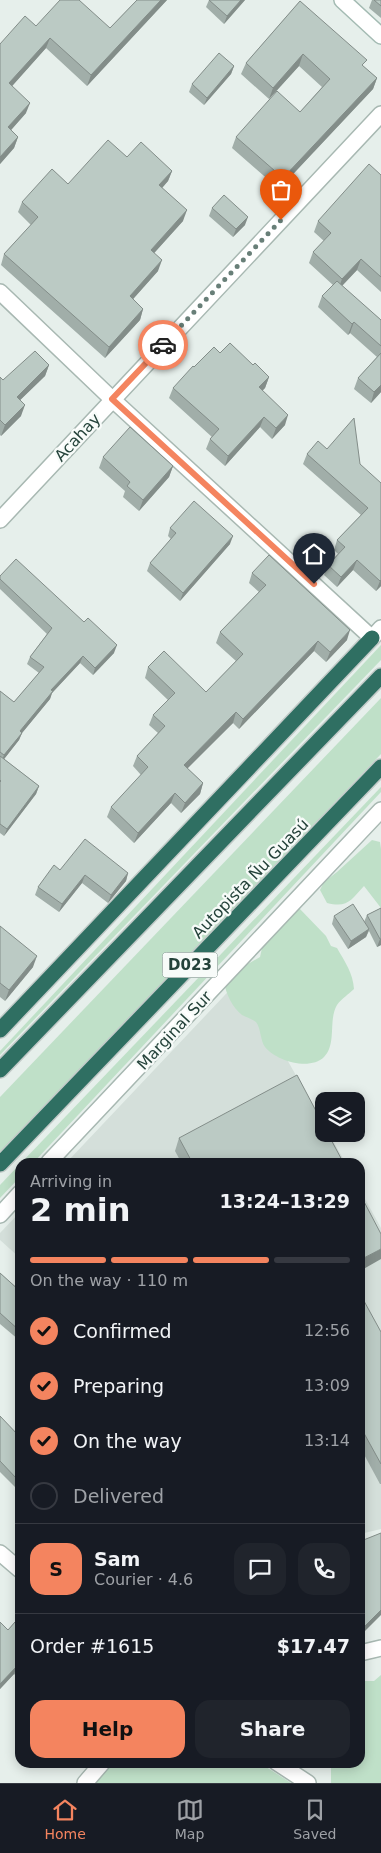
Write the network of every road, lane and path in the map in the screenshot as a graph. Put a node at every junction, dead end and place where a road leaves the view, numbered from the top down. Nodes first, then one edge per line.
1 (342, 0) edge
2 (381, 36) edge
3 (381, 114) edge
4 (0, 292) edge
5 (112, 399) junction
6 (0, 520) edge
7 (376, 633) edge
8 (381, 676) edge
9 (381, 767) edge
10 (381, 810) edge
11 (0, 1030) edge
12 (0, 1070) edge
13 (53, 1158) edge
14 (0, 1164) edge
15 (15, 1198) edge
16 (0, 1215) edge
17 (0, 1553) edge
18 (15, 1566) edge
19 (381, 1648) edge
20 (365, 1651) edge
21 (98, 1768) edge
22 (285, 1768) edge
23 (85, 1783) edge
24 (308, 1783) edge

1 - 2 street
3 - 5 street, Acahay
4 - 5 street
5 - 6 street, Acahay
5 - 7 street
7 - 11 highway
8 - 12 highway
9 - 14 highway, Autopista Ñu Guasú / D023
10 - 13 street, Marginal Sur
15 - 16 street
17 - 18 street
19 - 20 street
21 - 23 street
22 - 24 street

